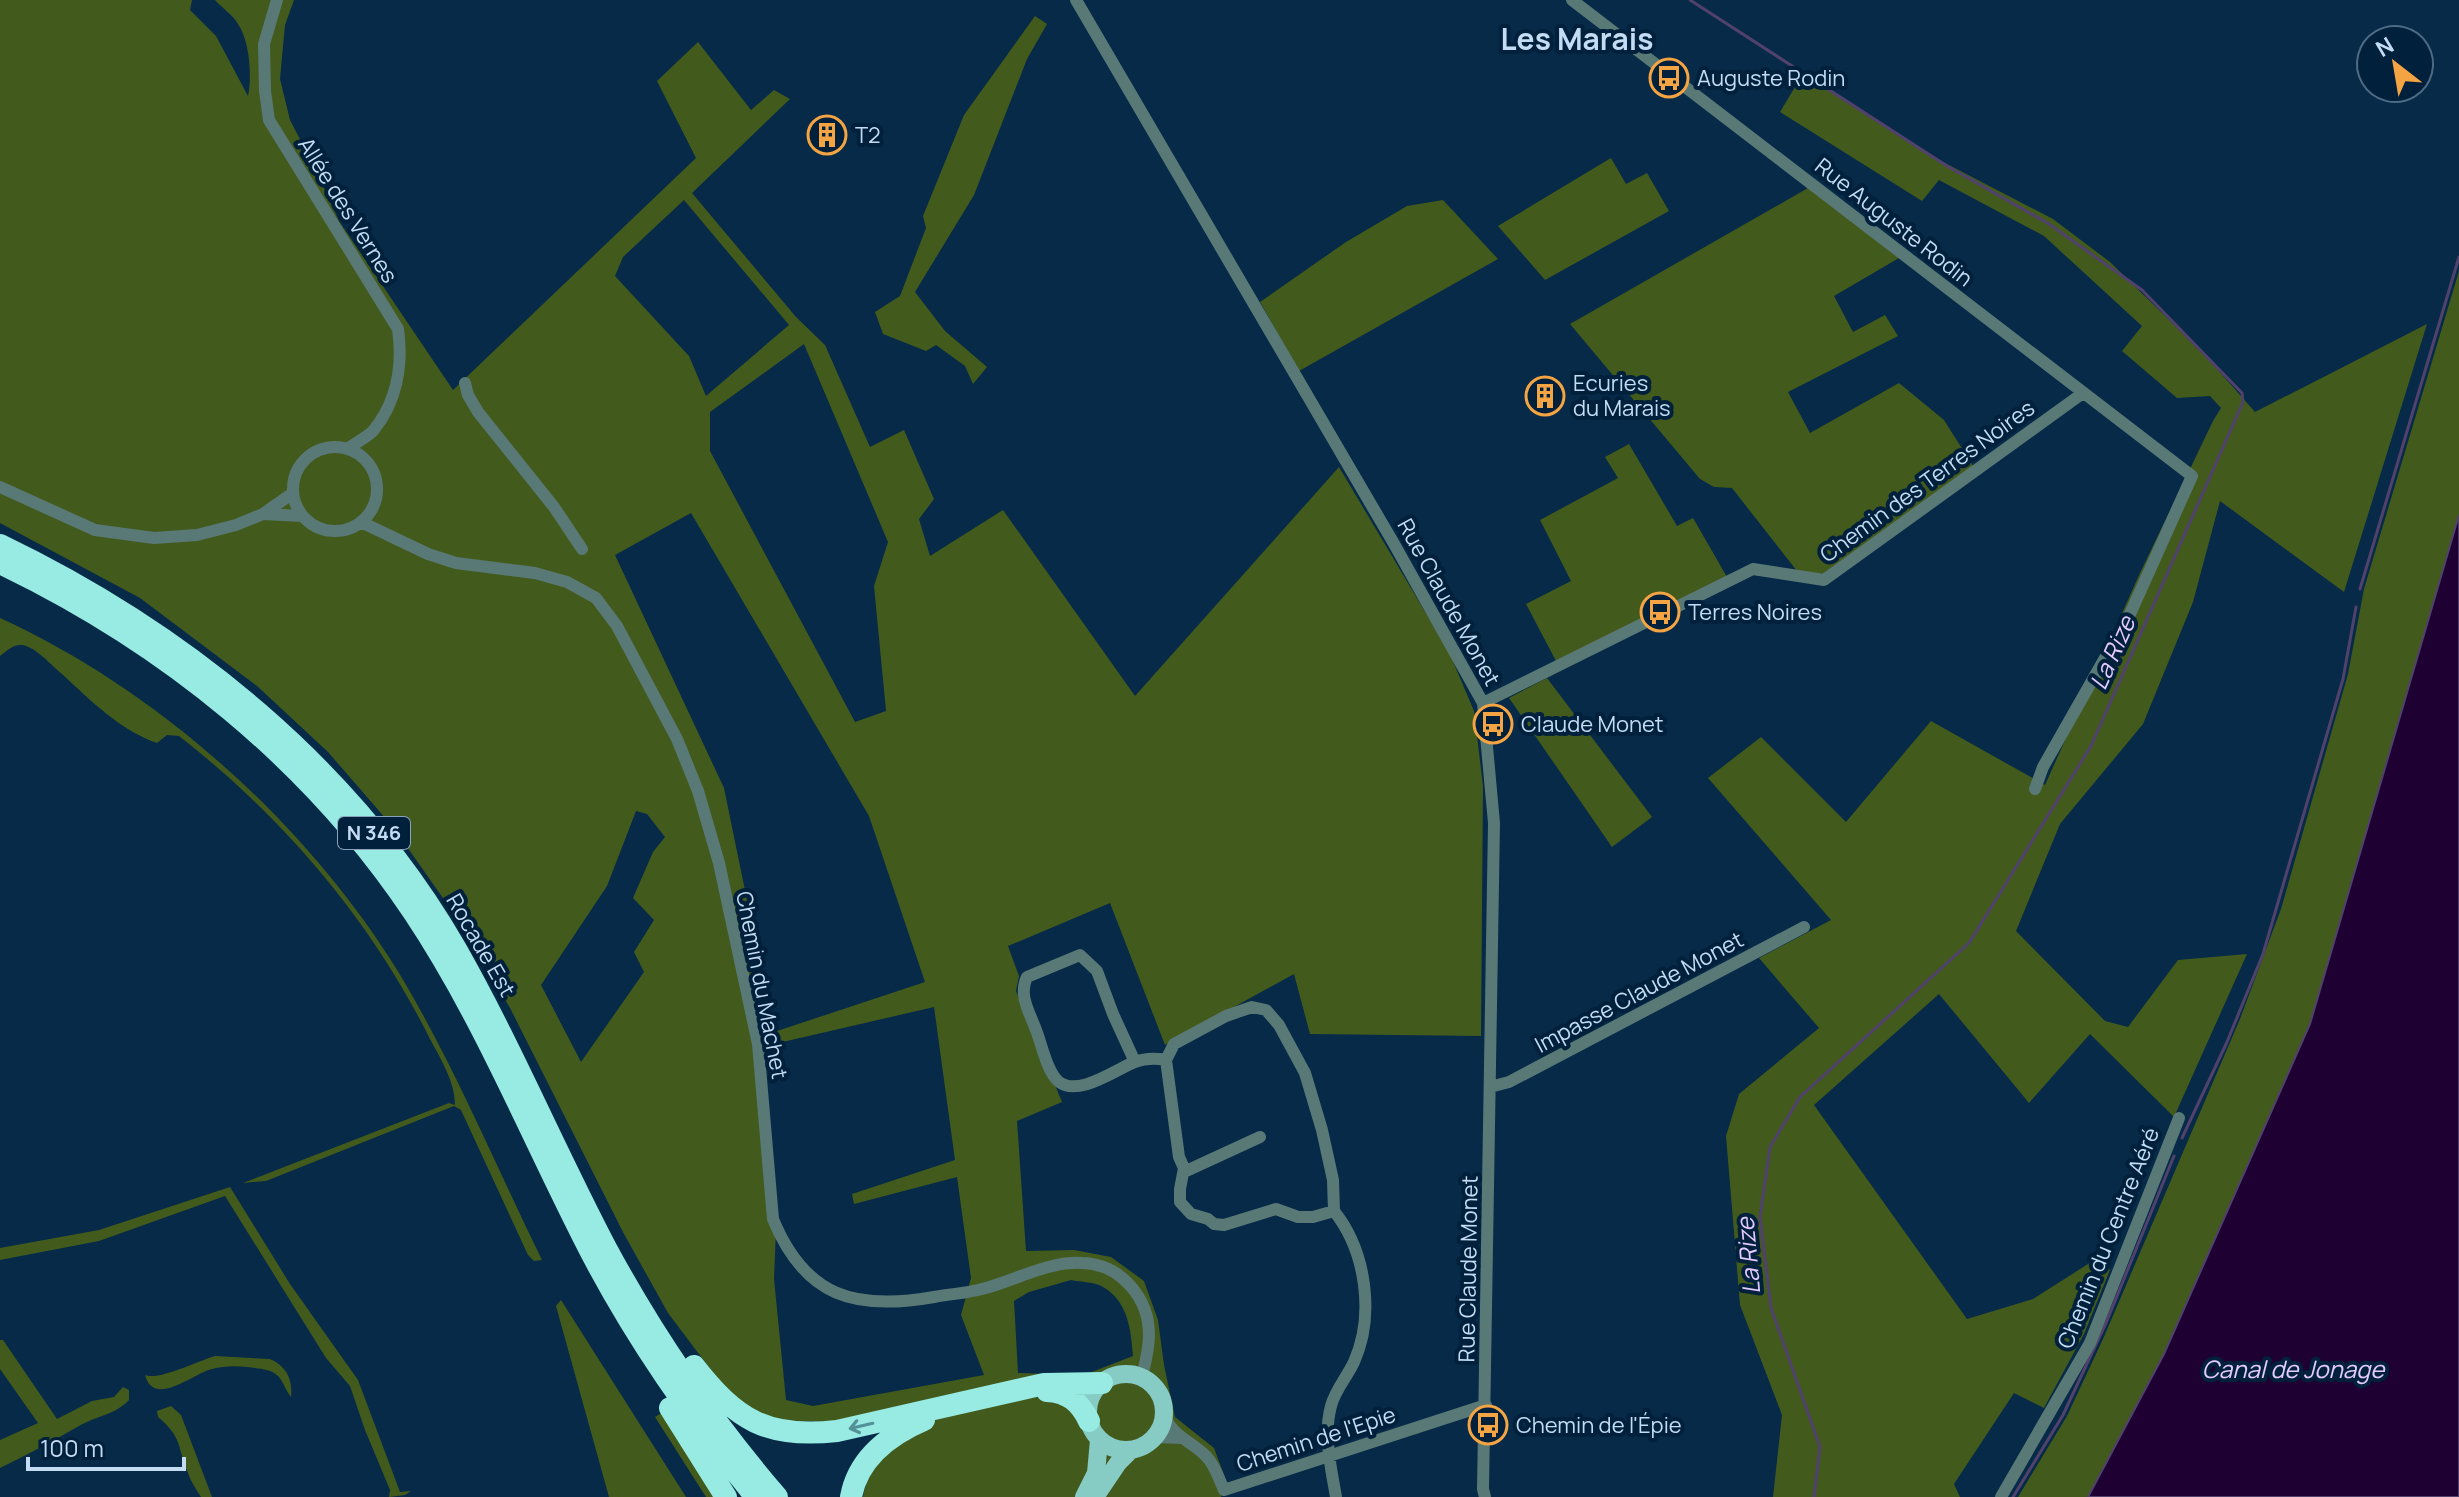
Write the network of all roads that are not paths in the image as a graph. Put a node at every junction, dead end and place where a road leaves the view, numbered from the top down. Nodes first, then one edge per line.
1 (277, 0) edge
2 (1076, 0) edge
3 (1572, 0) edge
4 (465, 383) dead end
5 (2083, 393) junction
6 (371, 433) junction
7 (347, 449) junction
8 (368, 463) junction
9 (0, 487) edge
10 (293, 493) junction
11 (372, 508) junction
12 (263, 514) junction
13 (302, 516) junction
14 (361, 522) junction
15 (387, 535) junction
16 (0, 545) edge
17 (582, 549) dead end
18 (0, 563) edge
19 (1483, 703) junction
20 (2035, 789) dead end
21 (1804, 927) dead end
22 (1166, 1060) junction
23 (1135, 1062) junction
24 (1490, 1087) junction
25 (2179, 1118) dead end
26 (1260, 1137) dead end
27 (1184, 1172) junction
28 (1334, 1211) junction
29 (600, 1252) junction
30 (1142, 1377) junction
31 (1102, 1383) junction
32 (1486, 1405) junction
33 (1165, 1417) junction
34 (1094, 1430) junction
35 (1156, 1437) junction
36 (1181, 1438) junction
37 (1130, 1451) junction
38 (1329, 1456) junction
39 (726, 1497) edge
40 (756, 1497) edge
41 (777, 1497) edge
42 (851, 1497) edge
43 (1084, 1497) edge
44 (1095, 1497) edge
45 (1336, 1497) edge
46 (1485, 1497) edge
47 (2001, 1497) edge

1 - 6 street, Allée des Vernes
2 - 19 street, Rue Claude Monet
3 - 5 street, Rue Auguste Rodin
4 - 17 street
5 - 19 street, Chemin des Terres Noires
5 - 20 street, Rue Auguste Rodin
6 - 7 street, Allée des Vernes
6 - 8 street, Allée des Vernes
7 - 8 street
7 - 10 street
8 - 11 street
9 - 12 street
10 - 12 street
10 - 13 street
11 - 14 street
11 - 15 street
12 - 13 street
13 - 14 street
14 - 15 street, Chemin du Machet
15 - 30 street, Chemin du Machet
16 - 29 highway, Rocade Est / N 346
18 - 29 highway, Rocade Est / N 346
19 - 24 street, Rue Claude Monet
21 - 24 street, Impasse Claude Monet
22 - 23 street
22 - 27 street
22 - 28 street
23 - 23 street
24 - 32 street, Rue Claude Monet
25 - 47 street, Chemin du Centre Aéré
26 - 27 street
27 - 28 street
28 - 38 street
31 -> 29 highway
29 - 39 highway
29 - 40 highway, Rocade Est / N 346
29 - 41 highway, Rocade Est / N 346
30 - 31 main road
30 - 33 main road
31 - 34 main road
32 - 38 street, Chemin de l'Epie
32 - 46 street, Rue Claude Monet
33 - 35 main road
33 - 36 street, Chemin de l'Epie
34 - 37 main road
34 - 42 highway
34 - 43 main road
35 - 36 street
35 - 37 main road
36 - 38 street, Chemin de l'Epie
37 - 44 main road
38 - 45 street

